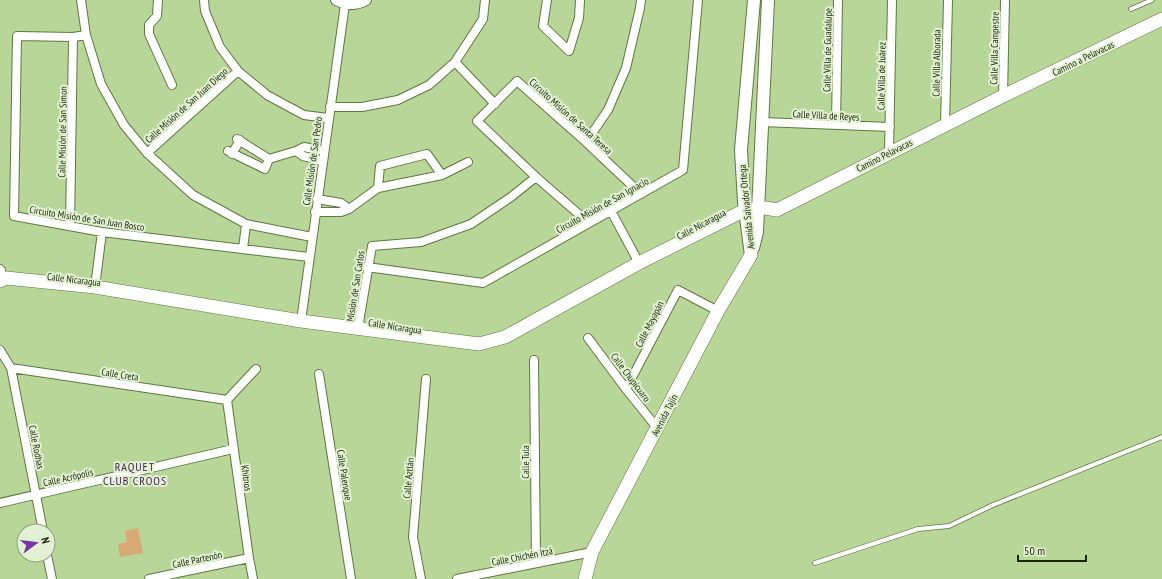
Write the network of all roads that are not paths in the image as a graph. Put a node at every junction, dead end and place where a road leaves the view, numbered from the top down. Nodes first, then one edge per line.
1 (80, 0) edge
2 (158, 0) edge
3 (204, 0) edge
4 (366, 0) edge
5 (485, 0) edge
6 (547, 0) edge
7 (580, 0) edge
8 (640, 0) edge
9 (698, 0) edge
10 (754, 0) edge
11 (768, 0) edge
12 (838, 0) edge
13 (892, 0) edge
14 (948, 0) edge
15 (1005, 0) edge
16 (1152, 0) edge
17 (340, 2) edge
18 (1131, 9) dead end
19 (1162, 19) edge
20 (86, 35) junction
21 (73, 37) junction
22 (455, 62) junction
23 (238, 71) junction
24 (172, 85) dead end
25 (1003, 96) junction
26 (495, 104) junction
27 (330, 107) junction
28 (328, 118) junction
29 (762, 122) junction
30 (836, 125) junction
31 (945, 126) junction
32 (890, 127) junction
33 (586, 142) junction
34 (324, 151) junction
35 (296, 152) junction
36 (147, 153) junction
37 (889, 153) junction
38 (269, 159) junction
39 (322, 161) junction
40 (468, 162) dead end
41 (442, 175) junction
42 (536, 176) junction
43 (378, 188) junction
44 (641, 194) junction
45 (317, 199) junction
46 (744, 206) junction
47 (760, 206) junction
48 (349, 209) junction
49 (612, 211) junction
50 (315, 212) junction
51 (589, 223) junction
52 (246, 224) junction
53 (70, 226) junction
54 (102, 232) junction
55 (312, 237) junction
56 (243, 249) junction
57 (751, 255) junction
58 (309, 257) junction
59 (638, 261) junction
60 (367, 267) junction
61 (1, 274) edge
62 (95, 284) junction
63 (718, 311) junction
64 (301, 317) junction
65 (359, 324) junction
66 (588, 338) dead end
67 (0, 350) edge
68 (534, 360) dead end
69 (11, 368) junction
70 (256, 369) dead end
71 (319, 374) dead end
72 (426, 379) dead end
73 (626, 389) junction
74 (226, 400) junction
75 (658, 428) junction
76 (1162, 437) edge
77 (233, 449) junction
78 (36, 495) junction
79 (0, 503) edge
80 (41, 523) edge
81 (592, 552) junction
82 (249, 558) junction
83 (49, 563) edge
84 (536, 563) junction
85 (816, 563) dead end
86 (478, 577) edge
87 (52, 579) edge
88 (149, 579) edge
89 (253, 579) edge
90 (351, 579) edge
91 (420, 579) edge
92 (457, 579) edge
93 (585, 579) edge

1 - 20 street
2 - 24 street
3 - 23 street
4 - 17 street
5 - 22 street
6 - 7 street
8 - 33 street
9 - 44 street, Circuito Misión de San Ignacio
10 - 46 main road, Avenida Salvador Ortega
11 - 29 main road, Avenida Salvador Ortega
12 - 30 street, Calle Villa de Guadalupe
13 - 32 street, Calle Villa de Juárez
14 - 31 street, Calle Villa Alborada
15 - 25 street, Calle Villa Campestre
16 - 18 lane
17 - 27 street, Calle Misión de San Pedro
19 - 25 main road, Camino a Pelavacas
20 - 21 street, Circuito Misión de San Juan Bosco
20 - 36 street
21 - 53 street, Calle Misión de San Simon
21 - 53 street, Circuito Misión de San Juan Bosco
22 - 26 street
22 - 27 street
23 - 28 street
23 - 36 street, Calle Misión de San Juan Diego
25 - 31 main road, Camino Pelavacas
26 - 33 street, Circuito Misión de Santa Teresa
26 - 42 street, Circuito Misión de Santa Teresa
27 - 28 street, Calle Misión de San Pedro
28 - 34 street, Calle Misión de San Pedro
29 - 30 street, Calle Villa de Reyes
29 - 47 main road, Avenida Salvador Ortega
30 - 32 street, Calle Villa de Reyes
31 - 37 main road, Camino Pelavacas
32 - 37 street, Calle Villa de Juárez
33 - 44 street, Circuito Misión de Santa Teresa
34 - 35 street
34 - 39 street, Calle Misión de San Pedro
35 - 38 street
35 - 39 street
36 - 52 street
37 - 47 main road, Camino Pelavacas
38 - 38 street
39 - 45 street, Calle Misión de San Pedro
40 - 41 street
41 - 43 street
41 - 43 street
42 - 51 street, Circuito Misión de Santa Teresa
42 - 60 street, Misión de San Carlos
43 - 48 street
44 - 49 street, Circuito Misión de San Ignacio
45 - 48 street
45 - 50 street, Calle Misión de San Pedro
46 - 47 main road, Calle Nicaragua
46 - 57 main road, Avenida Salvador Ortega
46 - 59 main road, Calle Nicaragua
47 - 57 main road, Avenida Salvador Ortega
48 - 50 street
49 - 51 street, Circuito Misión de San Ignacio
49 - 59 street
50 - 55 street, Calle Misión de San Pedro
51 - 60 street, Circuito Misión de San Ignacio
52 - 55 street
52 - 56 street
53 - 54 street, Circuito Misión de San Juan Bosco
54 - 56 street, Circuito Misión de San Juan Bosco
54 - 62 street
55 - 58 street, Calle Misión de San Pedro
56 - 58 street, Circuito Misión de San Juan Bosco
57 - 63 main road, Avenida Tajín
58 - 64 street, Calle Misión de San Pedro
59 - 65 main road, Calle Nicaragua
60 - 65 street, Misión de San Carlos
61 - 62 main road, Calle Nicaragua
62 - 64 main road, Calle Nicaragua
63 - 73 street, Calle Mayapán
63 - 75 main road, Avenida Tajín
64 - 65 main road, Calle Nicaragua
66 - 73 street, Calle Chupícuaro
67 - 69 street
68 - 84 street, Calle Tula
69 - 74 street, Calle Creta
69 - 78 street, Calle Rodhas
70 - 74 street
71 - 90 street, Calle Palenque
72 - 91 street, Calle Aztlán
73 - 75 street, Calle Chupícuaro
74 - 77 street, Khitnos
75 - 81 main road, Avenida Tajín
76 - 85 lane
77 - 78 street, Calle Acrópolis
77 - 82 street, Khitnos
78 - 79 street, Calle Acrópolis
78 - 80 street, Calle Rodhas
81 - 84 street, Calle Chichén Itzá
81 - 93 main road, Avenida Tajín
82 - 88 street, Calle Partenón
82 - 89 street, Khitnos
83 - 87 street
84 - 86 street, Calle Chichén Itzá
86 - 92 street, Calle Chichén Itzá

